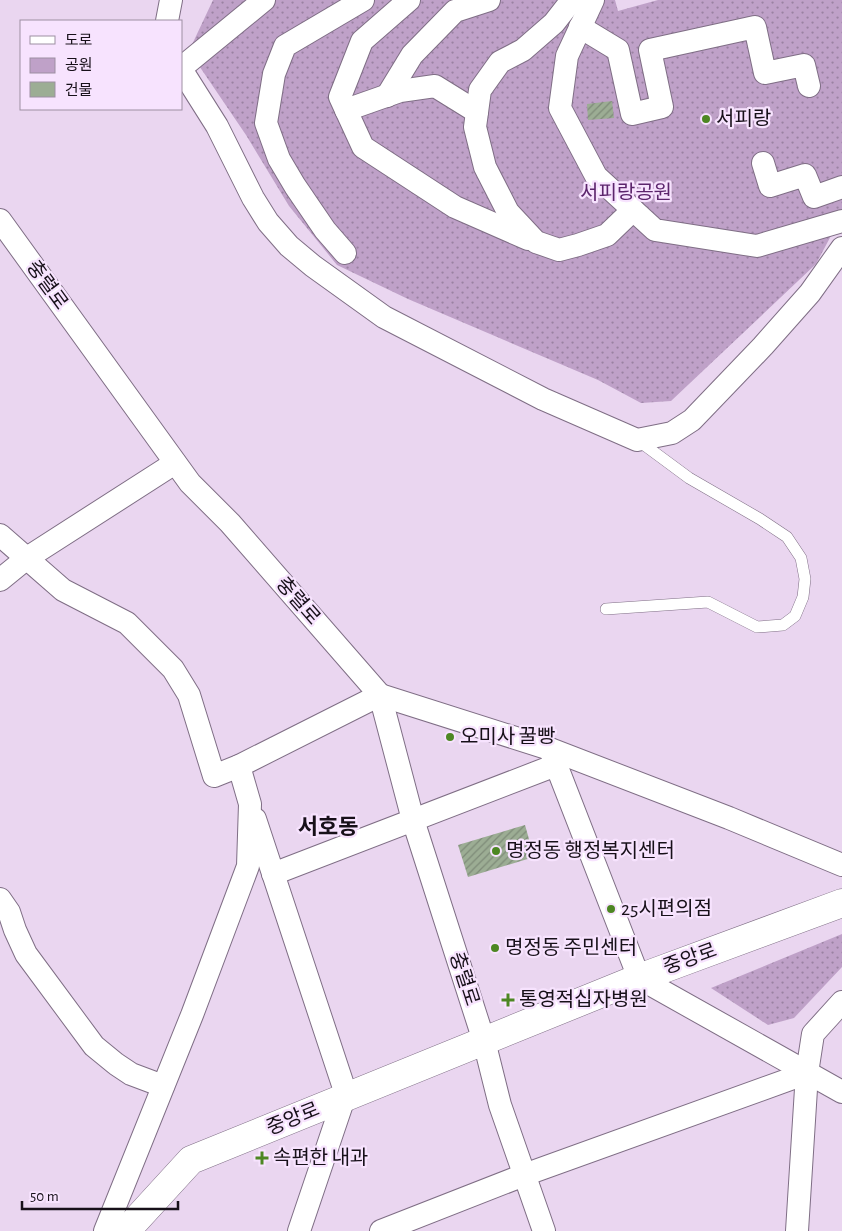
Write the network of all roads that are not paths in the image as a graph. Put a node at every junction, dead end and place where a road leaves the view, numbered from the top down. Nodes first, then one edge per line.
1 (171, 0) edge
2 (264, 0) edge
3 (364, 0) edge
4 (409, 0) edge
5 (489, 0) edge
6 (572, 0) edge
7 (593, 0) edge
8 (167, 20) edge
9 (580, 27) junction
10 (182, 67) edge
11 (182, 70) edge
12 (809, 86) dead end
13 (387, 96) junction
14 (346, 110) junction
15 (477, 112) junction
16 (763, 163) dead end
17 (842, 187) edge
18 (633, 210) junction
19 (0, 220) edge
20 (842, 220) edge
21 (536, 242) junction
22 (842, 248) edge
23 (345, 253) dead end
24 (638, 440) junction
25 (175, 463) junction
26 (0, 535) edge
27 (27, 558) junction
28 (0, 580) edge
29 (606, 609) dead end
30 (380, 695) junction
31 (553, 757) junction
32 (239, 766) junction
33 (250, 804) junction
34 (414, 820) junction
35 (842, 865) edge
36 (273, 874) junction
37 (0, 900) edge
38 (842, 903) edge
39 (639, 978) junction
40 (842, 1002) edge
41 (484, 1041) junction
42 (807, 1073) junction
43 (163, 1086) junction
44 (842, 1092) edge
45 (344, 1098) junction
46 (524, 1175) junction
47 (104, 1231) edge
48 (126, 1231) edge
49 (299, 1231) edge
50 (381, 1231) edge
51 (544, 1231) edge
52 (797, 1231) edge

1 - 8 street
2 - 10 street
3 - 23 street
4 - 14 street
5 - 13 street
6 - 15 street
7 - 9 street
9 - 12 street
9 - 18 street
11 - 24 street
13 - 14 street
13 - 15 street
14 - 21 street
15 - 21 street
16 - 17 street
18 - 20 street
18 - 21 street
19 - 25 street, 충렬로
22 - 24 street
24 - 29 lane
25 - 27 street
25 - 30 street, 충렬로
26 - 27 street
27 - 28 street
27 - 32 street
30 - 31 street
30 - 32 street
30 - 34 street, 충렬로
31 - 34 street
31 - 35 street
31 - 39 street
32 - 33 street
33 - 36 street
33 - 43 street
34 - 36 street
34 - 41 street, 충렬로
36 - 45 street
37 - 43 street
38 - 39 street, 중앙로
39 - 41 street, 중앙로
39 - 42 street
40 - 42 street
41 - 45 street, 중앙로
41 - 46 street
42 - 44 street
42 - 46 street
42 - 52 street
43 - 47 street
45 - 48 street, 중앙로
45 - 49 street
46 - 50 street
46 - 51 street

